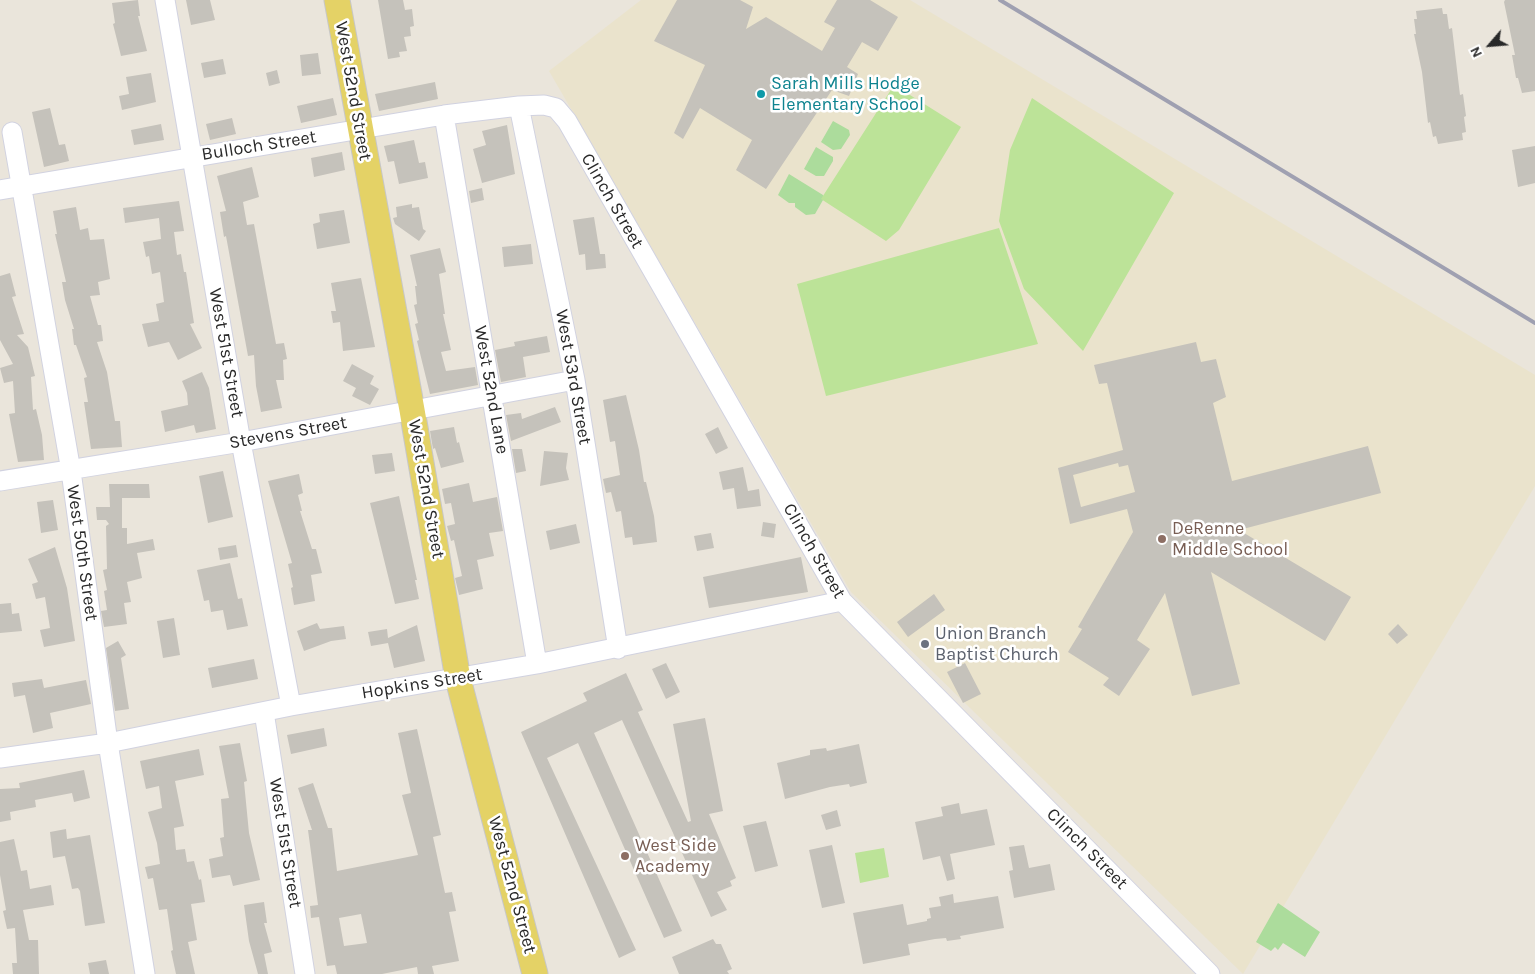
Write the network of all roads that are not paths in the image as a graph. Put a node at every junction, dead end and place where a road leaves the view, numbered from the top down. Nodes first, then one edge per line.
1 (164, 0) edge
2 (337, 0) edge
3 (519, 106) junction
4 (444, 115) junction
5 (360, 130) junction
6 (12, 132) dead end
7 (192, 156) junction
8 (22, 187) junction
9 (0, 190) edge
10 (575, 380) junction
11 (492, 396) junction
12 (412, 410) junction
13 (242, 442) junction
14 (71, 471) junction
15 (0, 481) edge
16 (842, 601) junction
17 (618, 649) junction
18 (537, 664) junction
19 (458, 679) junction
20 (291, 706) junction
21 (264, 712) junction
22 (108, 743) junction
23 (0, 758) edge
24 (145, 974) edge
25 (304, 974) edge
26 (535, 974) edge
27 (1210, 974) edge

1 - 7 street, West 51st Street
2 - 5 main road, West 52nd Street
3 - 4 street, Bulloch Street
3 - 10 street, West 53rd Street
3 - 16 street, Clinch Street
4 - 5 street, Bulloch Street
4 - 11 street, West 52nd Lane
5 - 7 street, Bulloch Street
5 - 12 main road, West 52nd Street
6 - 8 street, West 50th Street
7 - 8 street, Bulloch Street
7 - 13 street, West 51st Street
8 - 9 street, Bulloch Street
8 - 14 street, West 50th Street
10 - 11 street, Stevens Street
10 - 17 street, West 53rd Street
11 - 12 street, Stevens Street
11 - 18 street, West 52nd Lane
12 - 13 street, Stevens Street
12 - 19 main road, West 52nd Street
13 - 14 street, Stevens Street
13 - 20 street, West 51st Street
14 - 15 street, Stevens Street
14 - 22 street, West 50th Street
16 - 17 street, Hopkins Street
16 - 27 street, Clinch Street
17 - 18 street, Hopkins Street
18 - 19 street, Hopkins Street
19 - 20 street, Hopkins Street
19 - 26 main road, West 52nd Street
20 - 21 street, Hopkins Street
21 - 22 street, Hopkins Street
21 - 25 street, West 51st Street
22 - 23 street, Hopkins Street
22 - 24 street, West 50th Street

